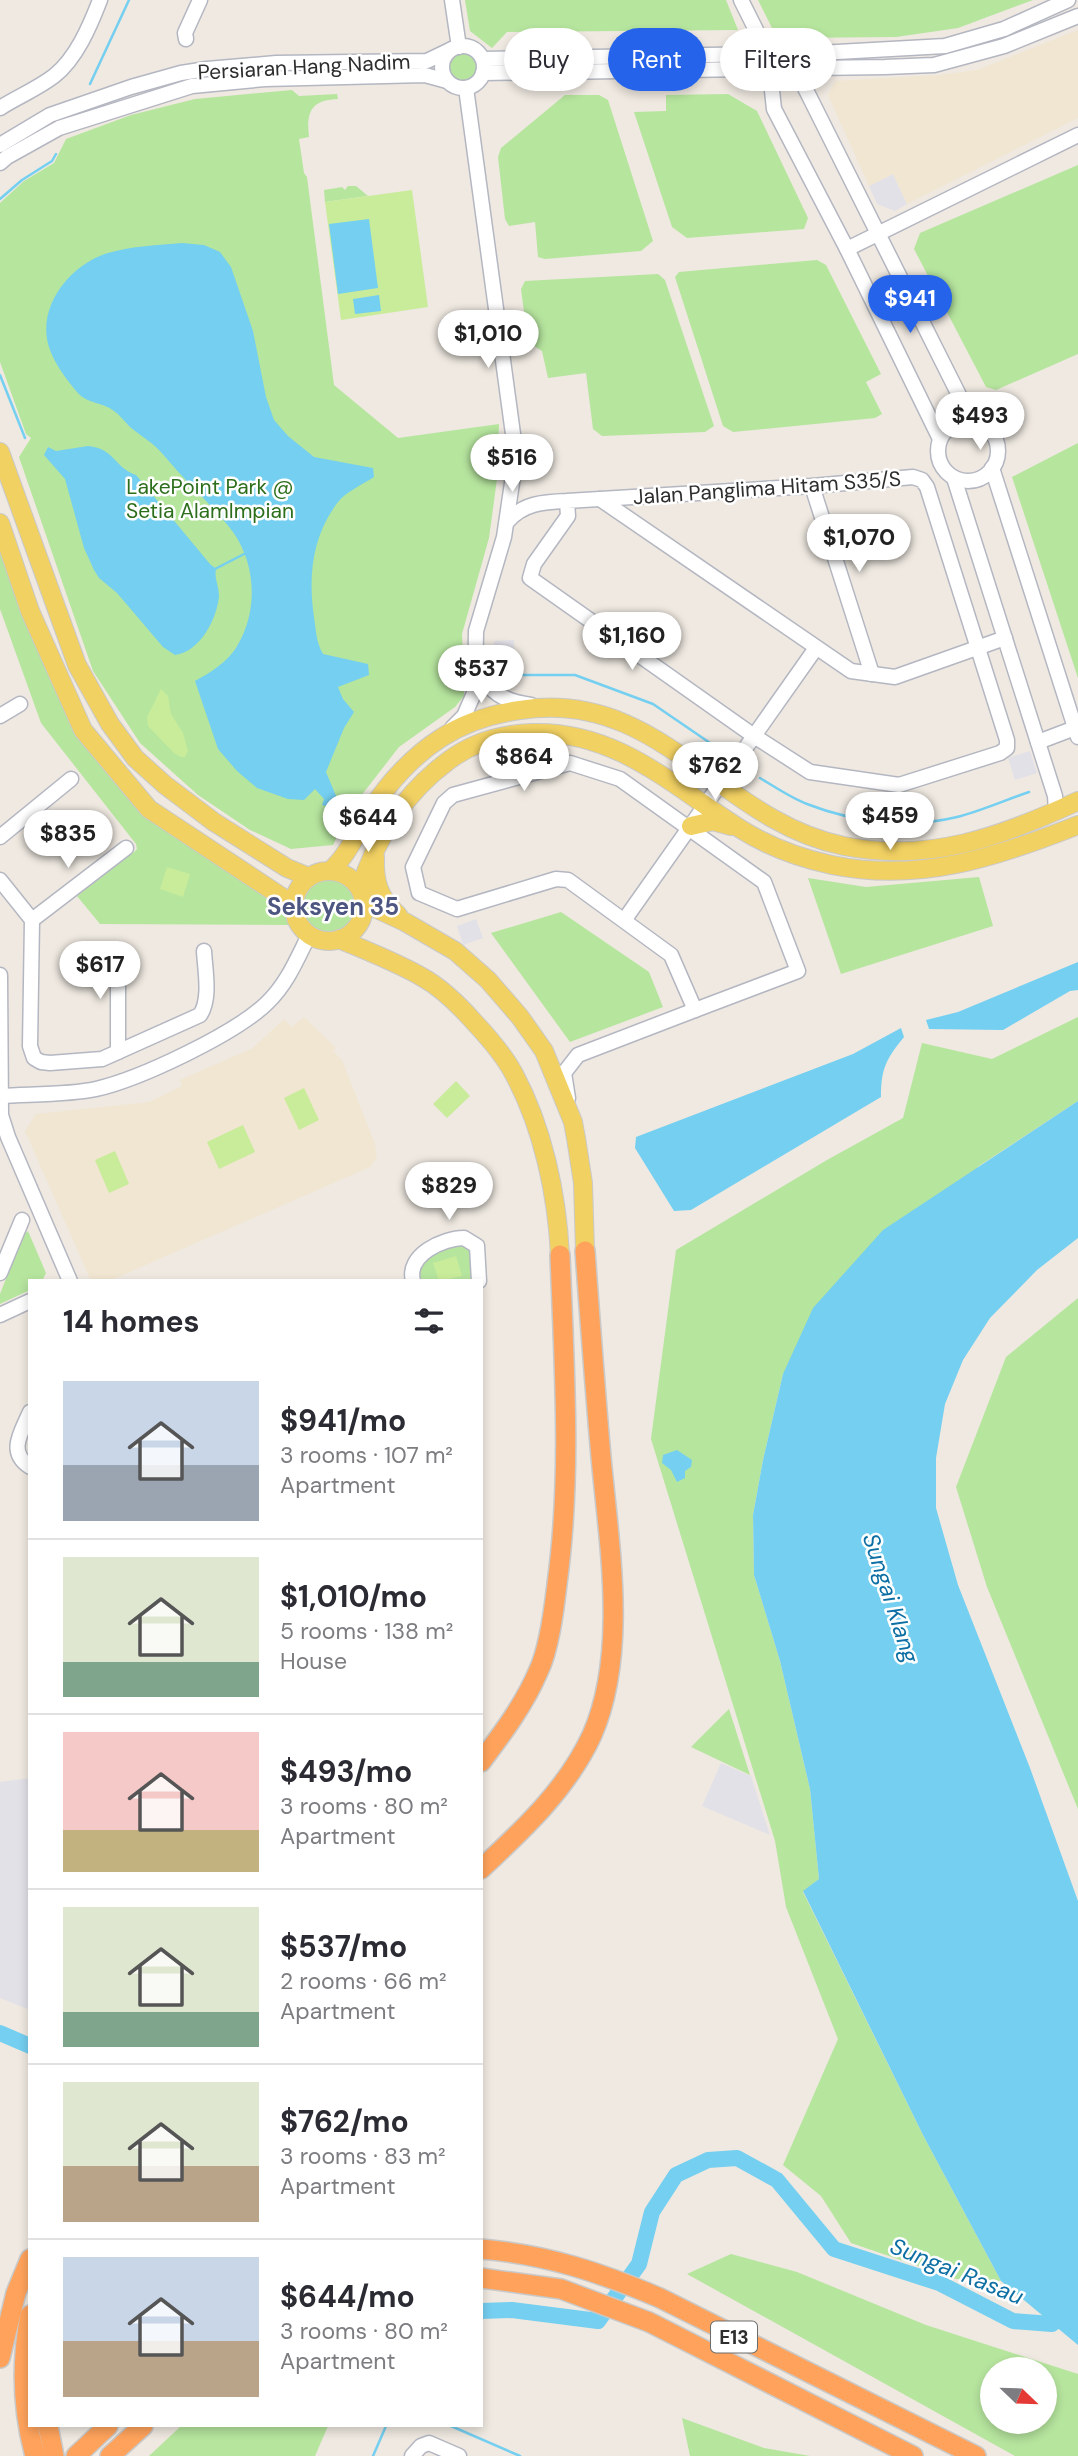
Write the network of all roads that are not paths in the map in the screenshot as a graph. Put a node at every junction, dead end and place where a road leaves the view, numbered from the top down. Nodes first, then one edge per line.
1 (100, 0) edge
2 (200, 0) edge
3 (452, 0) edge
4 (741, 0) edge
5 (1068, 0) edge
6 (1078, 16) edge
7 (754, 28) edge
8 (186, 39) dead end
9 (455, 48) junction
10 (836, 52) edge
11 (720, 63) edge
12 (483, 66) junction
13 (836, 68) edge
14 (447, 81) junction
15 (466, 88) junction
16 (772, 91) edge
17 (807, 91) edge
18 (0, 108) edge
19 (1078, 135) edge
20 (0, 145) edge
21 (0, 163) edge
22 (879, 233) junction
23 (847, 249) junction
24 (972, 421) junction
25 (940, 439) junction
26 (0, 452) edge
27 (992, 468) junction
28 (954, 478) junction
29 (513, 480) junction
30 (812, 486) junction
31 (600, 499) junction
32 (567, 501) junction
33 (540, 503) junction
34 (507, 522) junction
35 (0, 523) edge
36 (1005, 638) junction
37 (978, 647) junction
38 (475, 648) junction
39 (817, 648) junction
40 (872, 674) junction
41 (20, 704) dead end
42 (539, 707) junction
43 (0, 716) edge
44 (1077, 733) edge
45 (754, 736) junction
46 (441, 737) junction
47 (1038, 742) junction
48 (71, 779) dead end
49 (720, 784) junction
50 (681, 787) junction
51 (1078, 801) edge
52 (706, 804) junction
53 (1056, 811) junction
54 (1078, 825) edge
55 (690, 827) junction
56 (740, 828) junction
57 (0, 837) edge
58 (376, 846) junction
59 (126, 848) dead end
60 (330, 871) junction
61 (309, 877) junction
62 (0, 880) edge
63 (362, 896) junction
64 (294, 905) junction
65 (625, 919) junction
66 (32, 920) junction
67 (405, 922) junction
68 (309, 935) junction
69 (339, 939) junction
70 (118, 950) dead end
71 (204, 951) dead end
72 (0, 975) edge
73 (695, 1010) junction
74 (118, 1052) junction
75 (1, 1096) edge
76 (572, 1122) junction
77 (23, 1220) dead end
78 (584, 1251) joint
79 (560, 1255) joint
80 (0, 1273) edge
81 (69, 1279) edge
82 (413, 1279) edge
83 (479, 1279) edge
84 (28, 1302) edge
85 (0, 1315) edge
86 (28, 1417) edge
87 (28, 1466) edge
88 (483, 1759) edge
89 (483, 1866) edge
90 (483, 2249) edge
91 (28, 2264) edge
92 (483, 2278) edge
93 (28, 2332) edge
94 (0, 2358) edge
95 (28, 2424) edge
96 (29, 2427) edge
97 (48, 2427) edge
98 (107, 2427) edge
99 (141, 2427) edge
100 (414, 2454) edge
101 (34, 2456) edge
102 (54, 2456) edge
103 (76, 2456) edge
104 (112, 2456) edge
105 (459, 2456) edge
106 (913, 2456) edge
107 (976, 2456) edge

1 - 18 street
2 - 8 street
3 - 9 street
4 - 7 street
5 - 10 street
6 - 13 street
9 - 12 street
9 - 14 street
9 - 20 street, Persiaran Hang Nadim
11 - 12 street
12 - 15 street
14 - 15 street
14 - 21 street, Persiaran Hang Nadim
15 - 29 street
16 - 23 street
17 - 22 street
19 - 22 street
22 - 23 street
22 - 24 street
23 - 25 street
24 - 25 street
24 - 27 street
25 - 28 street
26 - 61 main road
27 - 28 street
27 - 44 street
28 - 36 street
29 - 33 street
29 - 34 street
30 - 31 street, Jalan Panglima Hitam S35/S
30 - 37 street, Jalan Panglima Hitam S35/S
30 - 40 street
31 - 32 street, Jalan Panglima Hitam S35/S
31 - 39 street
32 - 33 street, Jalan Panglima Hitam S35/S
32 - 45 street
33 - 34 street, Jalan Panglima Hitam S35/S
34 - 38 street
35 - 64 main road
36 - 37 street
36 - 47 street
37 - 40 street
37 - 45 street, Jalan Panglima Hitam S35/S
38 - 42 street
38 - 46 street
39 - 40 street
39 - 45 street
41 - 43 street
42 - 46 main road
42 - 49 main road
44 - 47 street
45 - 49 street
46 - 60 main road
47 - 53 street
48 - 57 street
49 - 52 street
49 - 53 main road
50 - 52 main road
50 - 55 main road
50 - 58 main road
51 - 53 main road
52 - 55 street
52 - 56 main road
54 - 56 main road
55 - 56 main road
55 - 65 street
55 - 65 street
55 - 73 street
58 - 63 main road
58 - 67 main road
59 - 66 street
60 - 61 main road
60 - 63 main road
61 - 64 main road
62 - 66 street
63 - 67 main road
63 - 69 main road
64 - 68 main road
65 - 73 street
66 - 74 street
67 - 76 main road
68 - 69 main road
68 - 75 street
69 - 79 main road
70 - 74 street
71 - 74 street
72 - 75 street
73 - 76 street
75 - 81 street
76 - 78 main road
77 - 80 street
78 - 89 highway
79 - 88 highway
82 - 83 street
84 - 85 street
86 - 87 street
90 - 107 highway, E13
91 - 94 highway
92 - 106 highway, E13
93 - 95 highway
96 - 101 highway
97 - 102 highway
98 - 103 highway
99 - 104 highway
100 - 105 street

